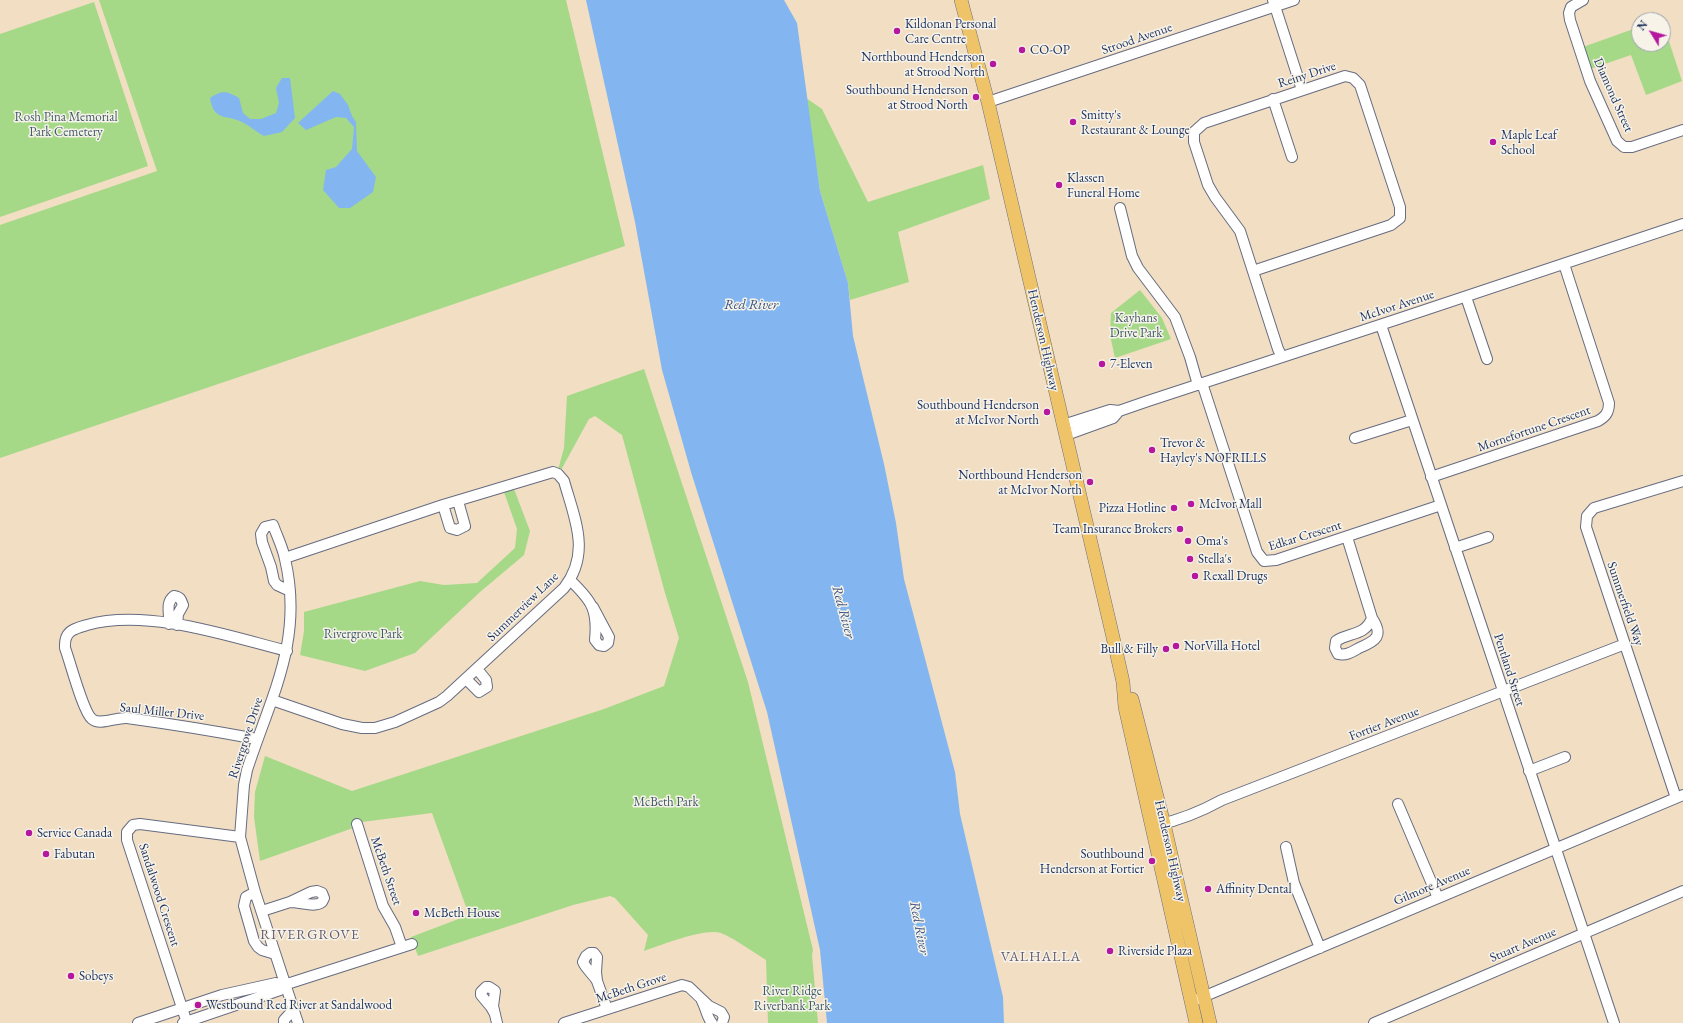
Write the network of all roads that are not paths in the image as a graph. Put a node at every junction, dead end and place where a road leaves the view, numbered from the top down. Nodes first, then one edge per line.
1 (961, 0) edge
2 (1294, 0) edge
3 (1583, 0) edge
4 (1274, 3) edge
5 (1302, 90) junction
6 (1273, 100) junction
7 (988, 102) junction
8 (1683, 130) edge
9 (1292, 157) dead end
10 (1120, 208) dead end
11 (1683, 224) edge
12 (1564, 264) junction
13 (1253, 271) junction
14 (1466, 297) junction
15 (1381, 325) junction
16 (1282, 357) junction
17 (1487, 359) dead end
18 (1200, 384) junction
19 (1412, 420) junction
20 (1064, 430) junction
21 (1355, 438) dead end
22 (1432, 477) junction
23 (1683, 481) edge
24 (458, 500) junction
25 (444, 505) junction
26 (1440, 505) junction
27 (1347, 537) junction
28 (1488, 537) dead end
29 (1455, 548) junction
30 (285, 558) junction
31 (570, 580) junction
32 (290, 591) junction
33 (593, 607) dead end
34 (1372, 618) dead end
35 (1625, 644) junction
36 (287, 651) junction
37 (477, 669) junction
38 (466, 679) junction
39 (1503, 692) junction
40 (272, 700) junction
41 (257, 739) junction
42 (1565, 757) dead end
43 (1529, 771) junction
44 (1680, 796) edge
45 (1398, 804) dead end
46 (357, 824) dead end
47 (1158, 825) junction
48 (240, 837) junction
49 (1286, 847) dead end
50 (1555, 848) junction
51 (1683, 891) edge
52 (255, 892) junction
53 (1438, 898) junction
54 (290, 902) dead end
55 (262, 911) junction
56 (1584, 933) junction
57 (1320, 948) junction
58 (275, 954) junction
59 (597, 981) dead end
60 (284, 984) junction
61 (1204, 997) junction
62 (701, 999) junction
63 (1191, 1002) junction
64 (182, 1008) junction
65 (294, 1009) junction
66 (607, 1009) junction
67 (138, 1023) edge
68 (186, 1023) edge
69 (284, 1023) edge
70 (298, 1023) edge
71 (564, 1023) edge
72 (712, 1023) edge
73 (722, 1023) edge
74 (1196, 1023) edge
75 (1210, 1023) edge
76 (1374, 1023) edge
77 (1614, 1023) edge

1 - 7 main road, Henderson Highway
2 - 4 street, Strood Avenue
3 - 8 street, Diamond Street
4 - 5 street
4 - 7 street, Strood Avenue
5 - 6 street, Reiny Drive
5 - 13 street, Reiny Drive
6 - 9 street
6 - 13 street, Reiny Drive
7 - 20 main road, Henderson Highway
10 - 18 street, Edkar Crescent
11 - 12 street, McIvor Avenue
12 - 14 street, McIvor Avenue
12 - 22 street, Mornefortune Crescent
13 - 16 street, Reiny Drive
14 - 15 street, McIvor Avenue
14 - 17 street
15 - 16 street, McIvor Avenue
15 - 19 street, Pentland Street
16 - 18 street, McIvor Avenue
18 - 20 street, McIvor Avenue
18 - 27 street, Edkar Crescent
19 - 21 street
19 - 22 street, Pentland Street
20 - 47 main road, Henderson Highway
22 - 26 street, Pentland Street
23 - 35 street, Summerfield Way
24 - 25 street, Summerview Lane
24 - 25 street
24 - 31 street, Summerview Lane
25 - 30 street, Summerview Lane
26 - 27 street, Edkar Crescent
26 - 29 street, Pentland Street
27 - 34 street
28 - 29 street
29 - 39 street, Pentland Street
30 - 32 street, Rivergrove Drive
30 - 32 street, Rivergrove Drive
31 - 33 street
31 - 37 street, Summerview Lane
32 - 36 street, Rivergrove Drive
35 - 39 street, Fortier Avenue
35 - 44 street, Summerfield Way
36 - 40 street, Rivergrove Drive
36 - 41 street, Saul Miller Drive
37 - 38 street, Summerview Lane
37 - 38 street
38 - 40 street, Summerview Lane
39 - 43 street, Pentland Street
39 - 47 street, Fortier Avenue
40 - 41 street, Rivergrove Drive
41 - 48 street, Rivergrove Drive
42 - 43 street
43 - 50 street, Pentland Street
44 - 50 street, Gilmore Avenue
45 - 53 street
46 - 60 street, McBeth Street
47 - 61 main road, Henderson Highway
47 - 63 main road, Henderson Highway
48 - 52 street, Rivergrove Drive
48 - 64 street, Sandalwood Crescent
49 - 57 street
50 - 53 street, Gilmore Avenue
50 - 56 street, Pentland Street
51 - 56 street, Stuart Avenue
52 - 55 street, Rivergrove Drive
52 - 58 street
53 - 57 street, Gilmore Avenue
54 - 55 street
55 - 58 street, Rivergrove Drive
56 - 76 street, Stuart Avenue
56 - 77 street, Pentland Street
57 - 61 street, Gilmore Avenue
58 - 60 street, Rivergrove Drive
59 - 66 street
60 - 64 street
60 - 65 street, Rivergrove Drive
60 - 68 street
61 - 63 street, Gilmore Avenue
61 - 75 main road, Henderson Highway
62 - 66 street, McBeth Grove
62 - 72 street, McBeth Grove
62 - 73 street, McBeth Grove
63 - 74 main road, Henderson Highway
64 - 67 street
64 - 68 street
65 - 69 street
65 - 70 street, Rivergrove Drive
66 - 71 street, McBeth Grove

